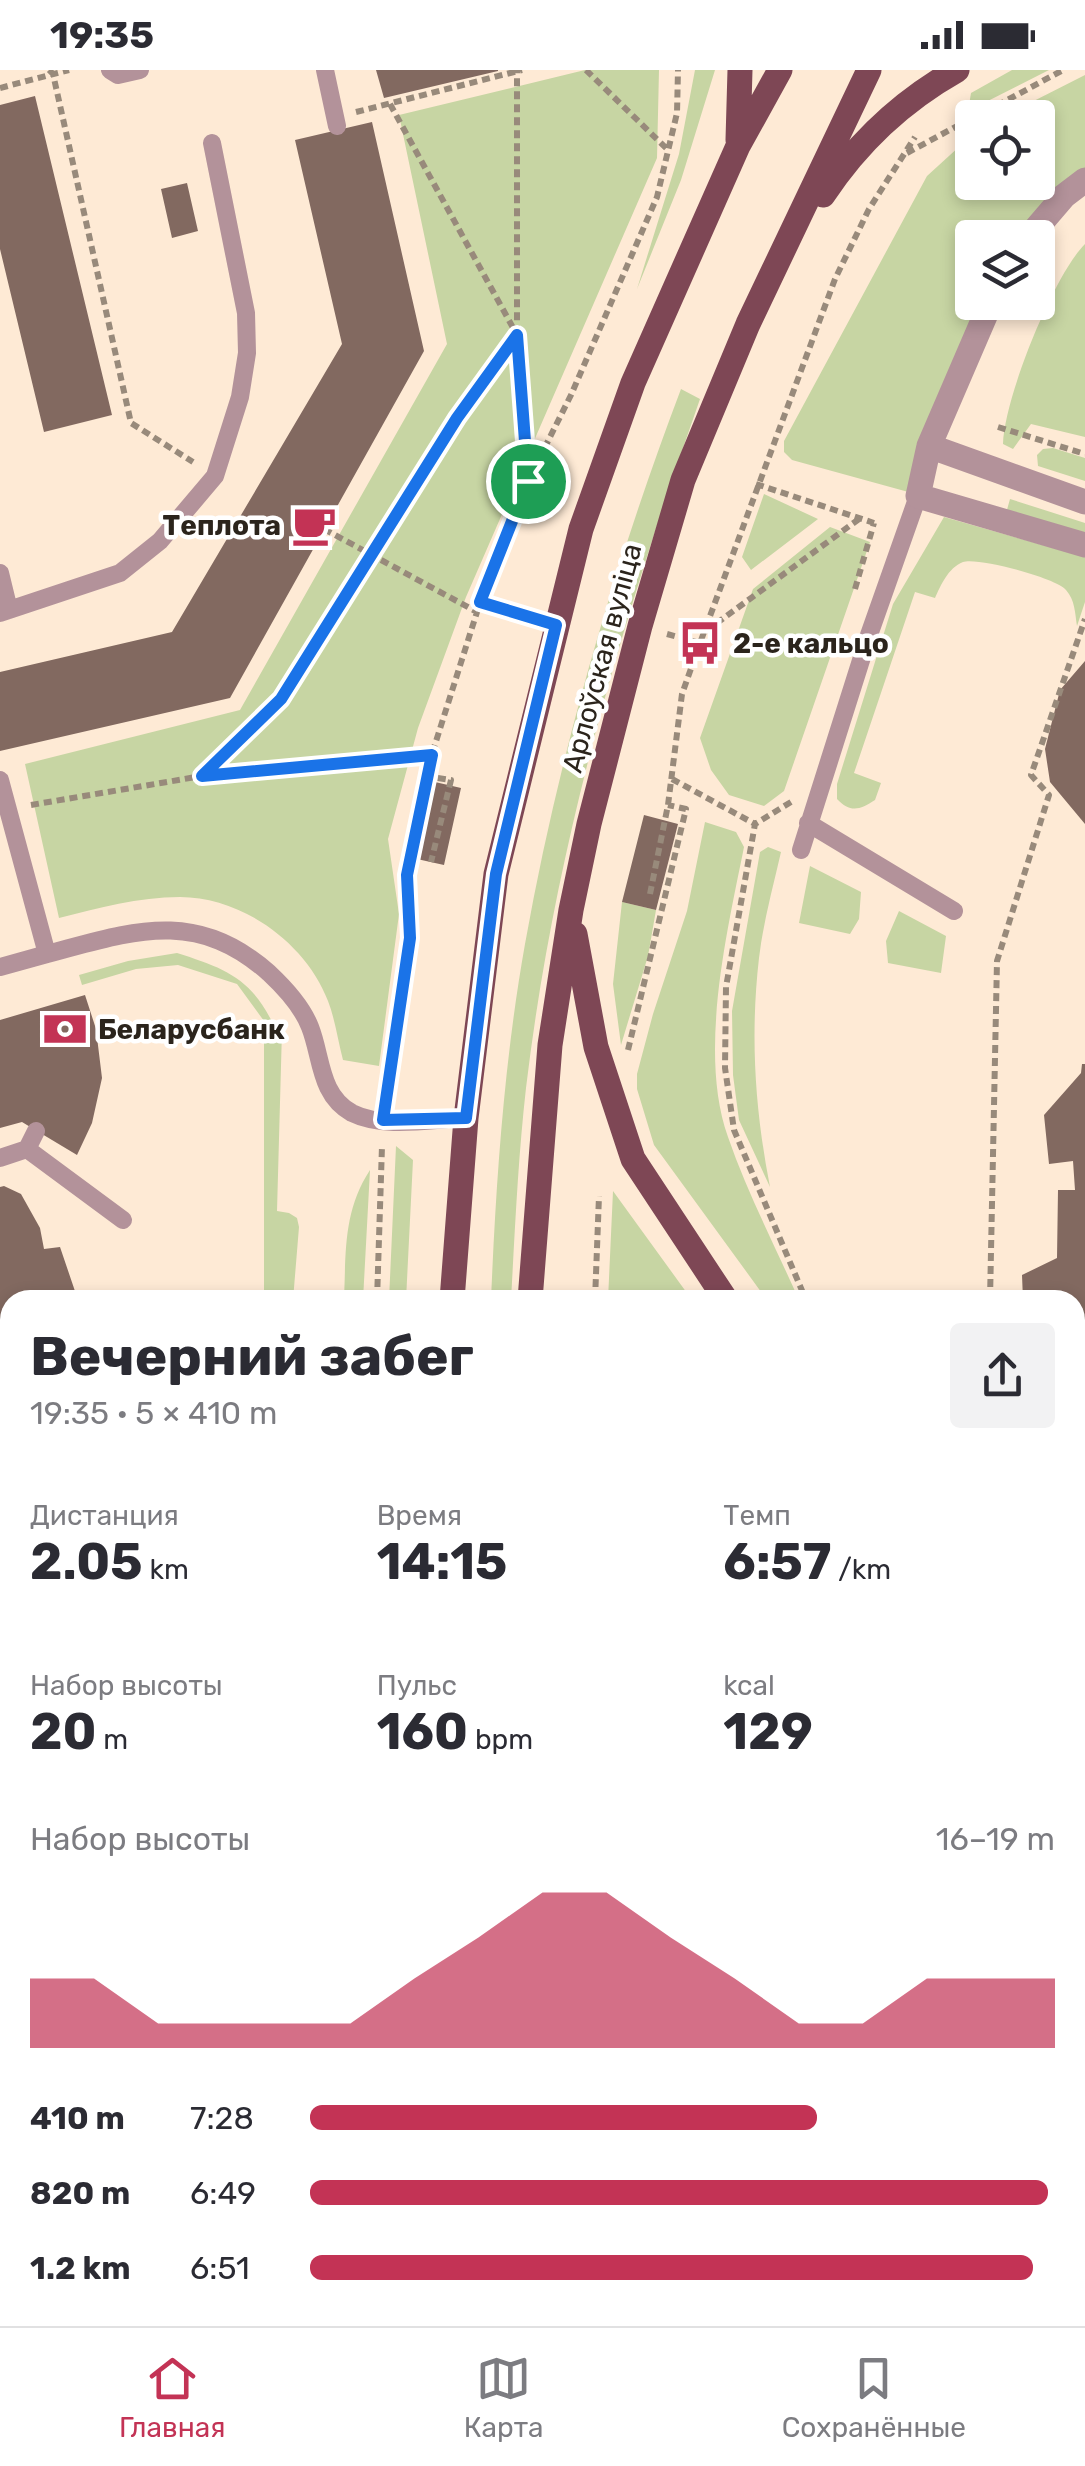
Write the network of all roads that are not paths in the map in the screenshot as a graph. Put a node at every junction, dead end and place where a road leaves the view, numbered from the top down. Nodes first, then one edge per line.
1 (110, 70) edge
2 (140, 70) edge
3 (325, 70) edge
4 (740, 70) edge
5 (780, 70) edge
6 (869, 70) edge
7 (957, 70) edge
8 (336, 122) road end
9 (212, 143) dead end
10 (738, 146) junction
11 (1085, 180) edge
12 (1043, 220) edge
13 (779, 261) junction
14 (984, 320) edge
15 (930, 446) junction
16 (918, 496) junction
17 (1085, 502) edge
18 (1085, 544) edge
19 (0, 574) edge
20 (4, 612) edge
21 (0, 780) edge
22 (808, 823) junction
23 (802, 850) dead end
24 (571, 910) junction
25 (954, 911) dead end
26 (47, 954) junction
27 (0, 967) edge
28 (466, 1118) junction
29 (36, 1131) dead end
30 (27, 1149) junction
31 (0, 1158) edge
32 (123, 1220) dead end
33 (453, 1290) edge
34 (531, 1290) edge
35 (719, 1290) edge

1 - 2 lane
3 - 8 lane
4 - 10 main road
5 - 10 main road, Арлоўская вуліца
6 - 13 main road, Арлоўская вуліца
7 - 13 main road
9 - 20 lane
10 - 28 main road, Арлоўская вуліца
11 - 12 street
13 - 24 main road, Арлоўская вуліца
14 - 15 street
15 - 16 street
15 - 17 street
16 - 18 street
16 - 22 lane
19 - 20 lane
21 - 26 lane
22 - 23 lane
22 - 25 lane
24 - 34 main road, Арлоўская вуліца
24 - 35 main road
26 - 27 lane
26 - 28 lane
28 - 33 main road, Арлоўская вуліца
29 - 30 lane
30 - 31 lane
30 - 32 lane

